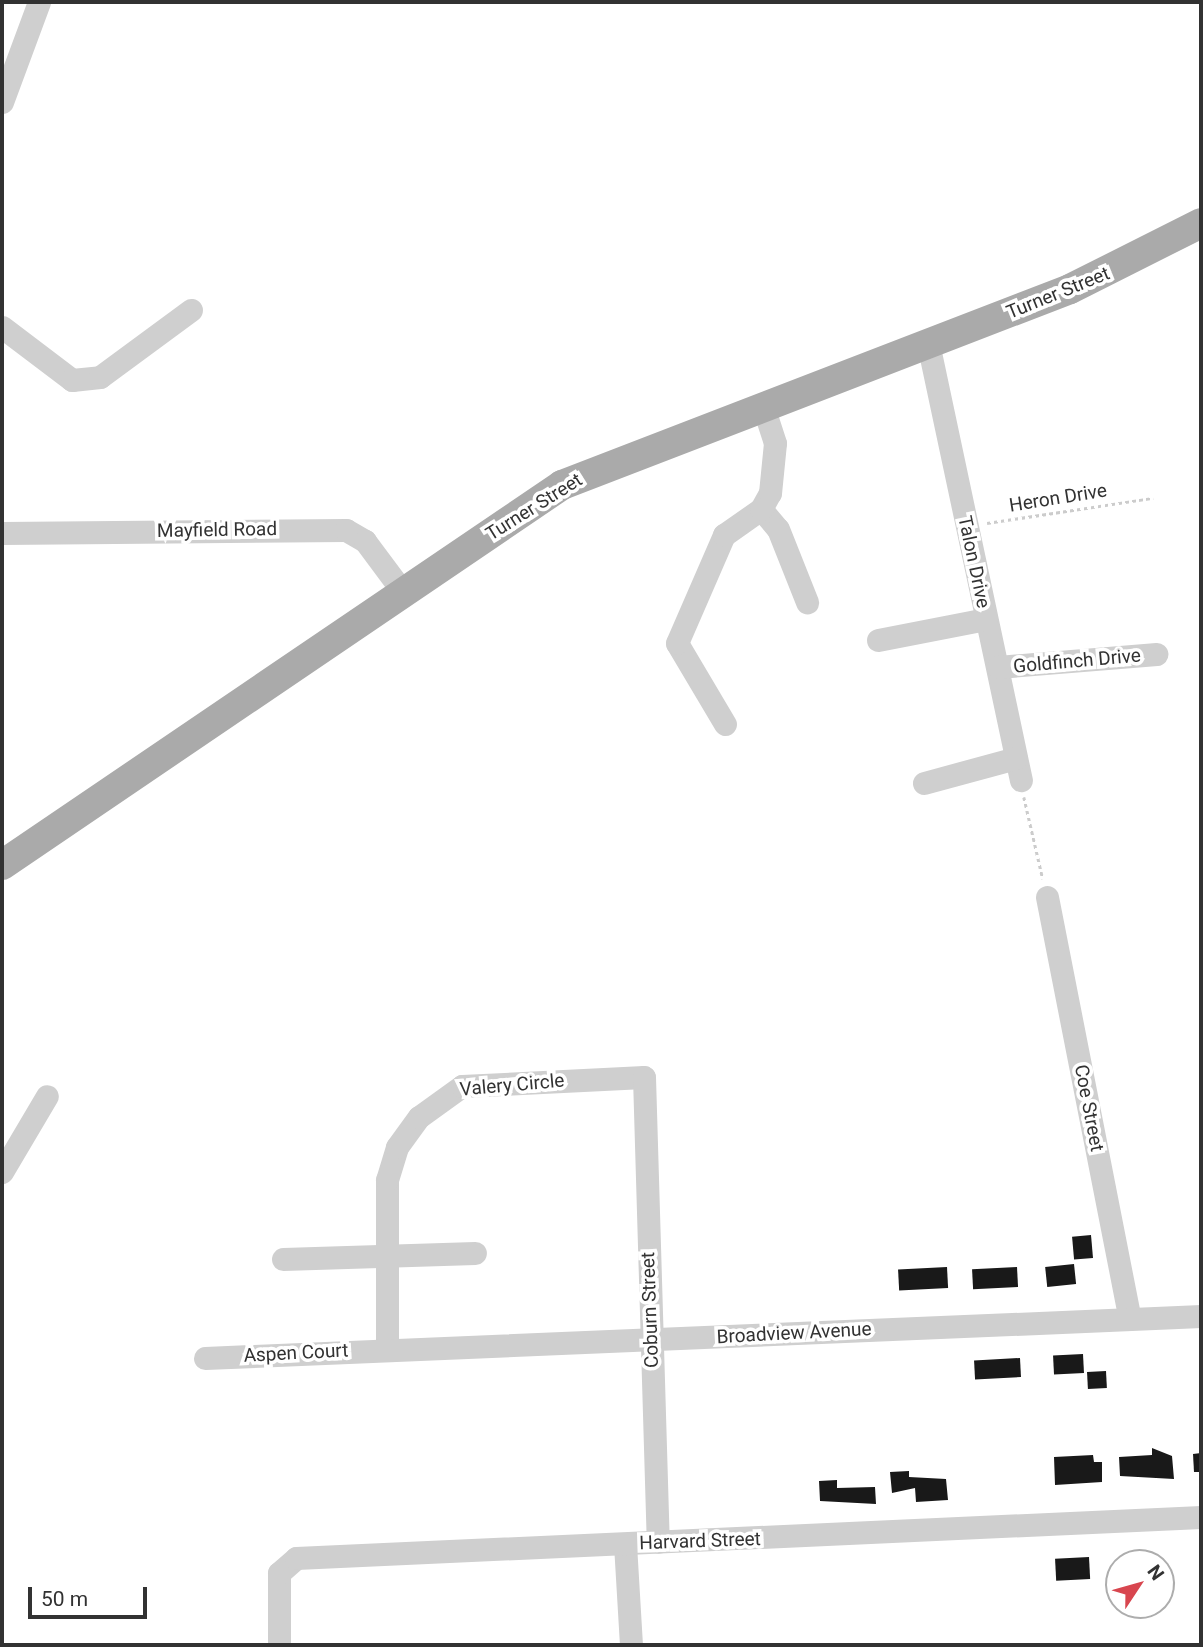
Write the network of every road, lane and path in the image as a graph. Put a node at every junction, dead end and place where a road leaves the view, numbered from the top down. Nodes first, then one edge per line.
1 (39, 2) edge
2 (2, 102) edge
3 (1201, 223) edge
4 (191, 310) dead end
5 (2, 327) edge
6 (928, 343) junction
7 (764, 409) junction
8 (1153, 498) dead end
9 (761, 509) junction
10 (967, 527) junction
11 (2, 533) edge
12 (403, 593) junction
13 (807, 602) dead end
14 (986, 619) junction
15 (878, 640) dead end
16 (1156, 654) dead end
17 (998, 667) junction
18 (725, 724) dead end
19 (1018, 769) junction
20 (924, 783) dead end
21 (2, 865) edge
22 (1047, 897) joint
23 (644, 1077) joint
24 (47, 1096) dead end
25 (2, 1172) edge
26 (475, 1253) dead end
27 (388, 1257) junction
28 (283, 1259) dead end
29 (1201, 1316) edge
30 (1130, 1319) junction
31 (651, 1339) junction
32 (387, 1347) junction
33 (205, 1358) dead end
34 (1201, 1517) edge
35 (658, 1542) junction
36 (625, 1544) junction
37 (279, 1645) edge
38 (631, 1645) edge

1 - 2 street
3 - 6 main road, Turner Street
4 - 5 street
6 - 7 main road, Turner Street
6 - 10 street, Talon Drive
7 - 9 street
7 - 12 main road, Turner Street
8 - 10 path, Heron Drive
9 - 13 street
9 - 18 street
10 - 14 street, Talon Drive
11 - 12 street, Mayfield Road
12 - 21 main road, Turner Street
14 - 15 street
14 - 17 street, Talon Drive
16 - 17 street, Goldfinch Drive
17 - 19 street, Talon Drive
19 - 20 street
19 - 22 path
22 - 30 street, Coe Street
23 - 27 street, Valery Circle
23 - 31 street, Coburn Street
24 - 25 street
26 - 27 street
27 - 28 street
27 - 32 street, Valery Circle
29 - 30 street, Broadview Avenue
30 - 31 street, Broadview Avenue
31 - 32 street, Broadview Avenue
31 - 35 street, Coburn Street
32 - 33 street, Aspen Court
34 - 35 street, Harvard Street
35 - 36 street, Harvard Street
36 - 37 street, Harvard Street
36 - 38 street

